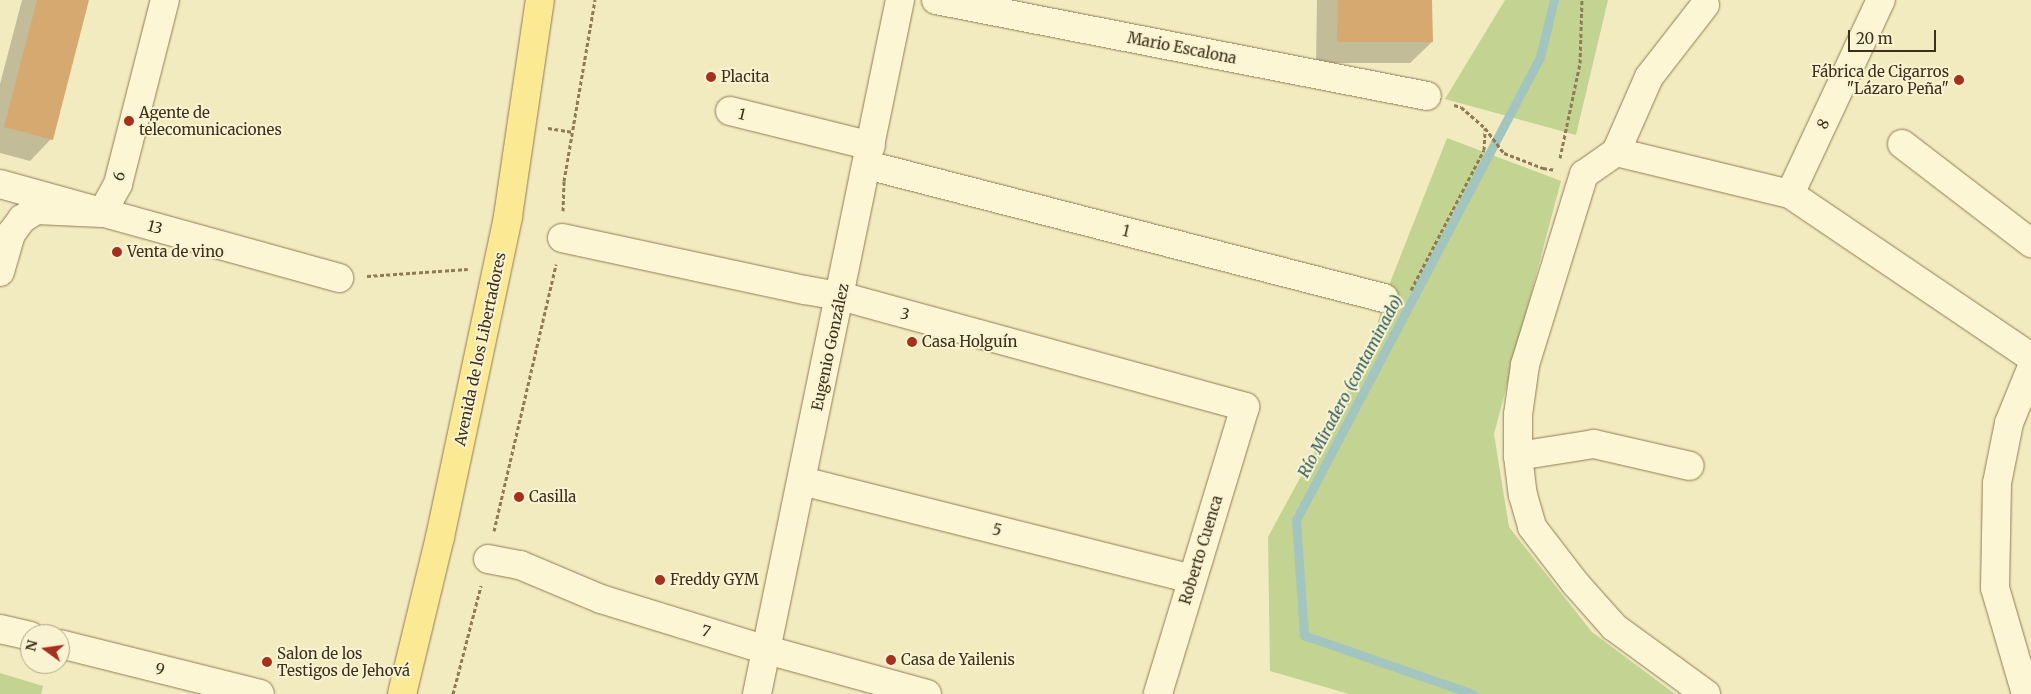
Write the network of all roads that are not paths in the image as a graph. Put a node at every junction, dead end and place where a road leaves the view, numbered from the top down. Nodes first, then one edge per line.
1 (165, 0) edge
2 (540, 0) edge
3 (900, 0) edge
4 (936, 0) edge
5 (1881, 0) edge
6 (1705, 5) dead end
7 (1427, 96) road end
8 (730, 111) dead end
9 (1902, 144) dead end
10 (1616, 152) junction
11 (869, 156) junction
12 (0, 184) edge
13 (1790, 194) junction
14 (102, 213) junction
15 (562, 238) road end
16 (2031, 242) edge
17 (0, 272) edge
18 (339, 278) road end
19 (840, 296) junction
20 (1384, 298) road end
21 (2031, 357) edge
22 (2031, 369) edge
23 (1245, 407) joint
24 (1518, 456) junction
25 (1690, 466) dead end
26 (802, 481) junction
27 (488, 559) road end
28 (1192, 579) junction
29 (0, 629) edge
30 (20, 634) edge
31 (70, 646) edge
32 (766, 650) junction
33 (260, 694) edge
34 (402, 694) edge
35 (757, 694) edge
36 (927, 694) edge
37 (1158, 694) edge
38 (1706, 694) edge
39 (2026, 694) edge

1 - 14 street, 6
2 - 34 main road, Avenida de los Libertadores
3 - 11 street, Eugenio González
4 - 7 street, Mario Escalona
5 - 13 street, 8
6 - 10 street
8 - 11 street, 1
9 - 16 street
10 - 13 street
10 - 24 street
11 - 19 street, Eugenio González
11 - 20 street, 1
12 - 14 street, 13
13 - 21 street
14 - 17 street
14 - 18 street, 13
15 - 19 street, 3
19 - 23 street, 3
19 - 26 street, Eugenio González
22 - 39 street
23 - 28 street, Roberto Cuenca
24 - 25 street
24 - 38 street
26 - 28 street, 5
26 - 32 street, Eugenio González
27 - 32 street, 7
28 - 37 street, Roberto Cuenca
29 - 30 street
31 - 33 street, 9
32 - 35 street, Eugenio González
32 - 36 street, 7

